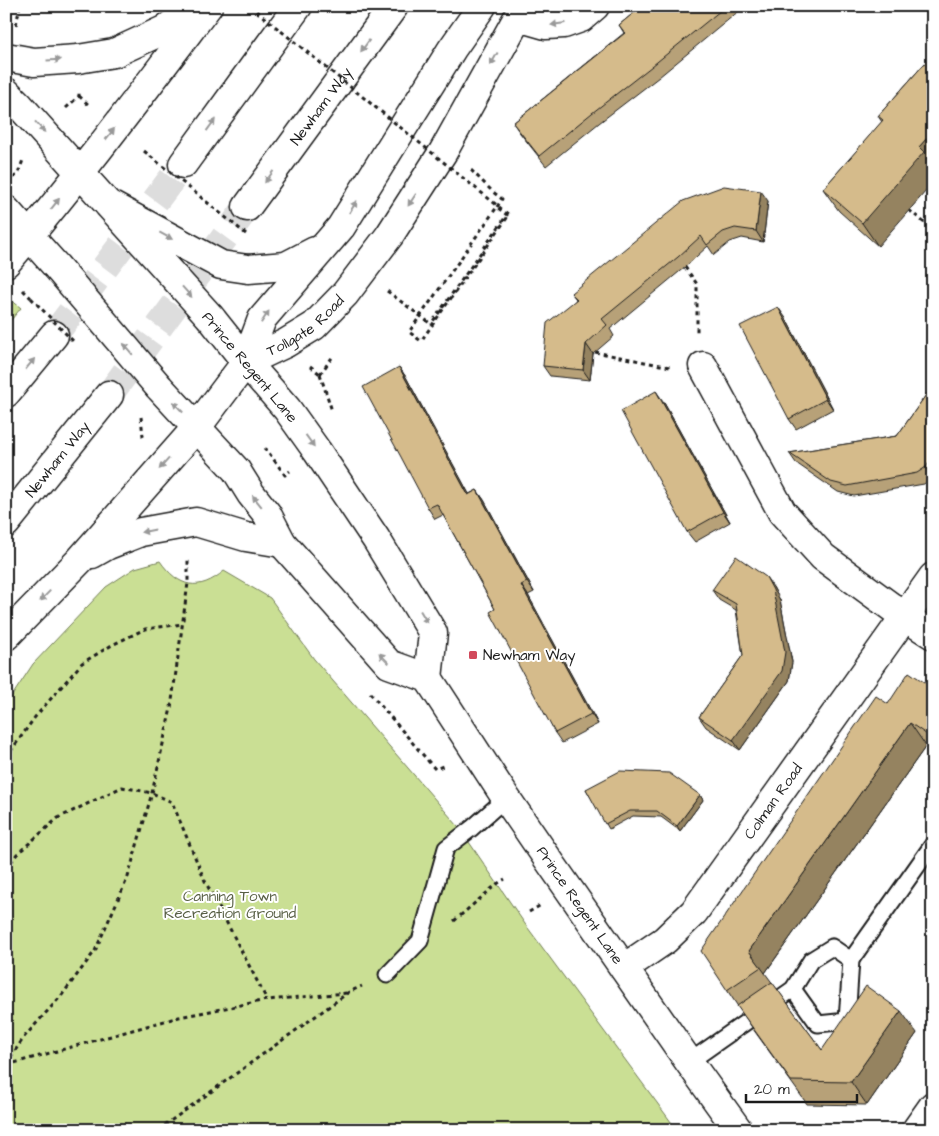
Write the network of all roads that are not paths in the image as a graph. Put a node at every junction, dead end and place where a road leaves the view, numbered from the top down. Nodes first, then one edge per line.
1 (197, 6) edge
2 (208, 6) edge
3 (298, 6) edge
4 (394, 6) edge
5 (482, 6) edge
6 (595, 6) edge
7 (522, 12) edge
8 (6, 57) edge
9 (6, 92) edge
10 (183, 164) tunnel mouth
11 (80, 172) junction
12 (107, 203) junction
13 (247, 207) tunnel mouth
14 (6, 210) edge
15 (30, 236) junction
16 (324, 246) junction
17 (6, 263) edge
18 (54, 335) tunnel mouth
19 (246, 362) junction
20 (703, 366) road end
21 (6, 393) edge
22 (110, 395) tunnel mouth
23 (197, 428) junction
24 (6, 523) edge
25 (282, 543) junction
26 (79, 562) junction
27 (933, 577) edge
28 (905, 617) junction
29 (933, 635) edge
30 (6, 636) edge
31 (428, 678) junction
32 (506, 798) junction
33 (933, 844) edge
34 (851, 960) junction
35 (624, 968) junction
36 (387, 975) road end
37 (794, 989) junction
38 (688, 1062) junction
39 (933, 1106) edge
40 (738, 1130) edge
41 (916, 1130) edge

8 -> 1 main road
11 -> 2 main road
10 -> 3 main road
4 -> 13 main road, Newham Way
16 -> 5 main road, Tollgate Road
6 -> 7 main road, Tollgate Road
7 -> 19 main road, Tollgate Road
9 -> 11 main road, Prince Regent Lane
11 - 12 main road, Prince Regent Lane
15 -> 11 main road
12 -> 16 main road, bridge
12 -> 19 main road, Prince Regent Lane, bridge
14 - 15 main road
15 - 17 main road
23 -> 15 main road, bridge
19 -> 16 main road, Tollgate Road
21 -> 18 main road
19 - 23 main road
19 -> 31 main road, Prince Regent Lane
20 - 28 main road
22 - 24 main road, Newham Way
25 -> 23 main road
23 -> 26 main road
25 -> 26 main road
31 -> 25 main road
26 -> 30 main road
27 - 28 main road, Colman Road
28 - 29 main road
28 - 35 main road, Colman Road
31 - 32 main road, Prince Regent Lane
32 - 35 main road, Prince Regent Lane
32 - 36 lane
33 - 34 lane
34 - 37 lane
34 - 37 lane
35 - 38 main road, Prince Regent Lane
37 - 38 lane
38 - 40 main road, Prince Regent Lane
39 - 41 main road

